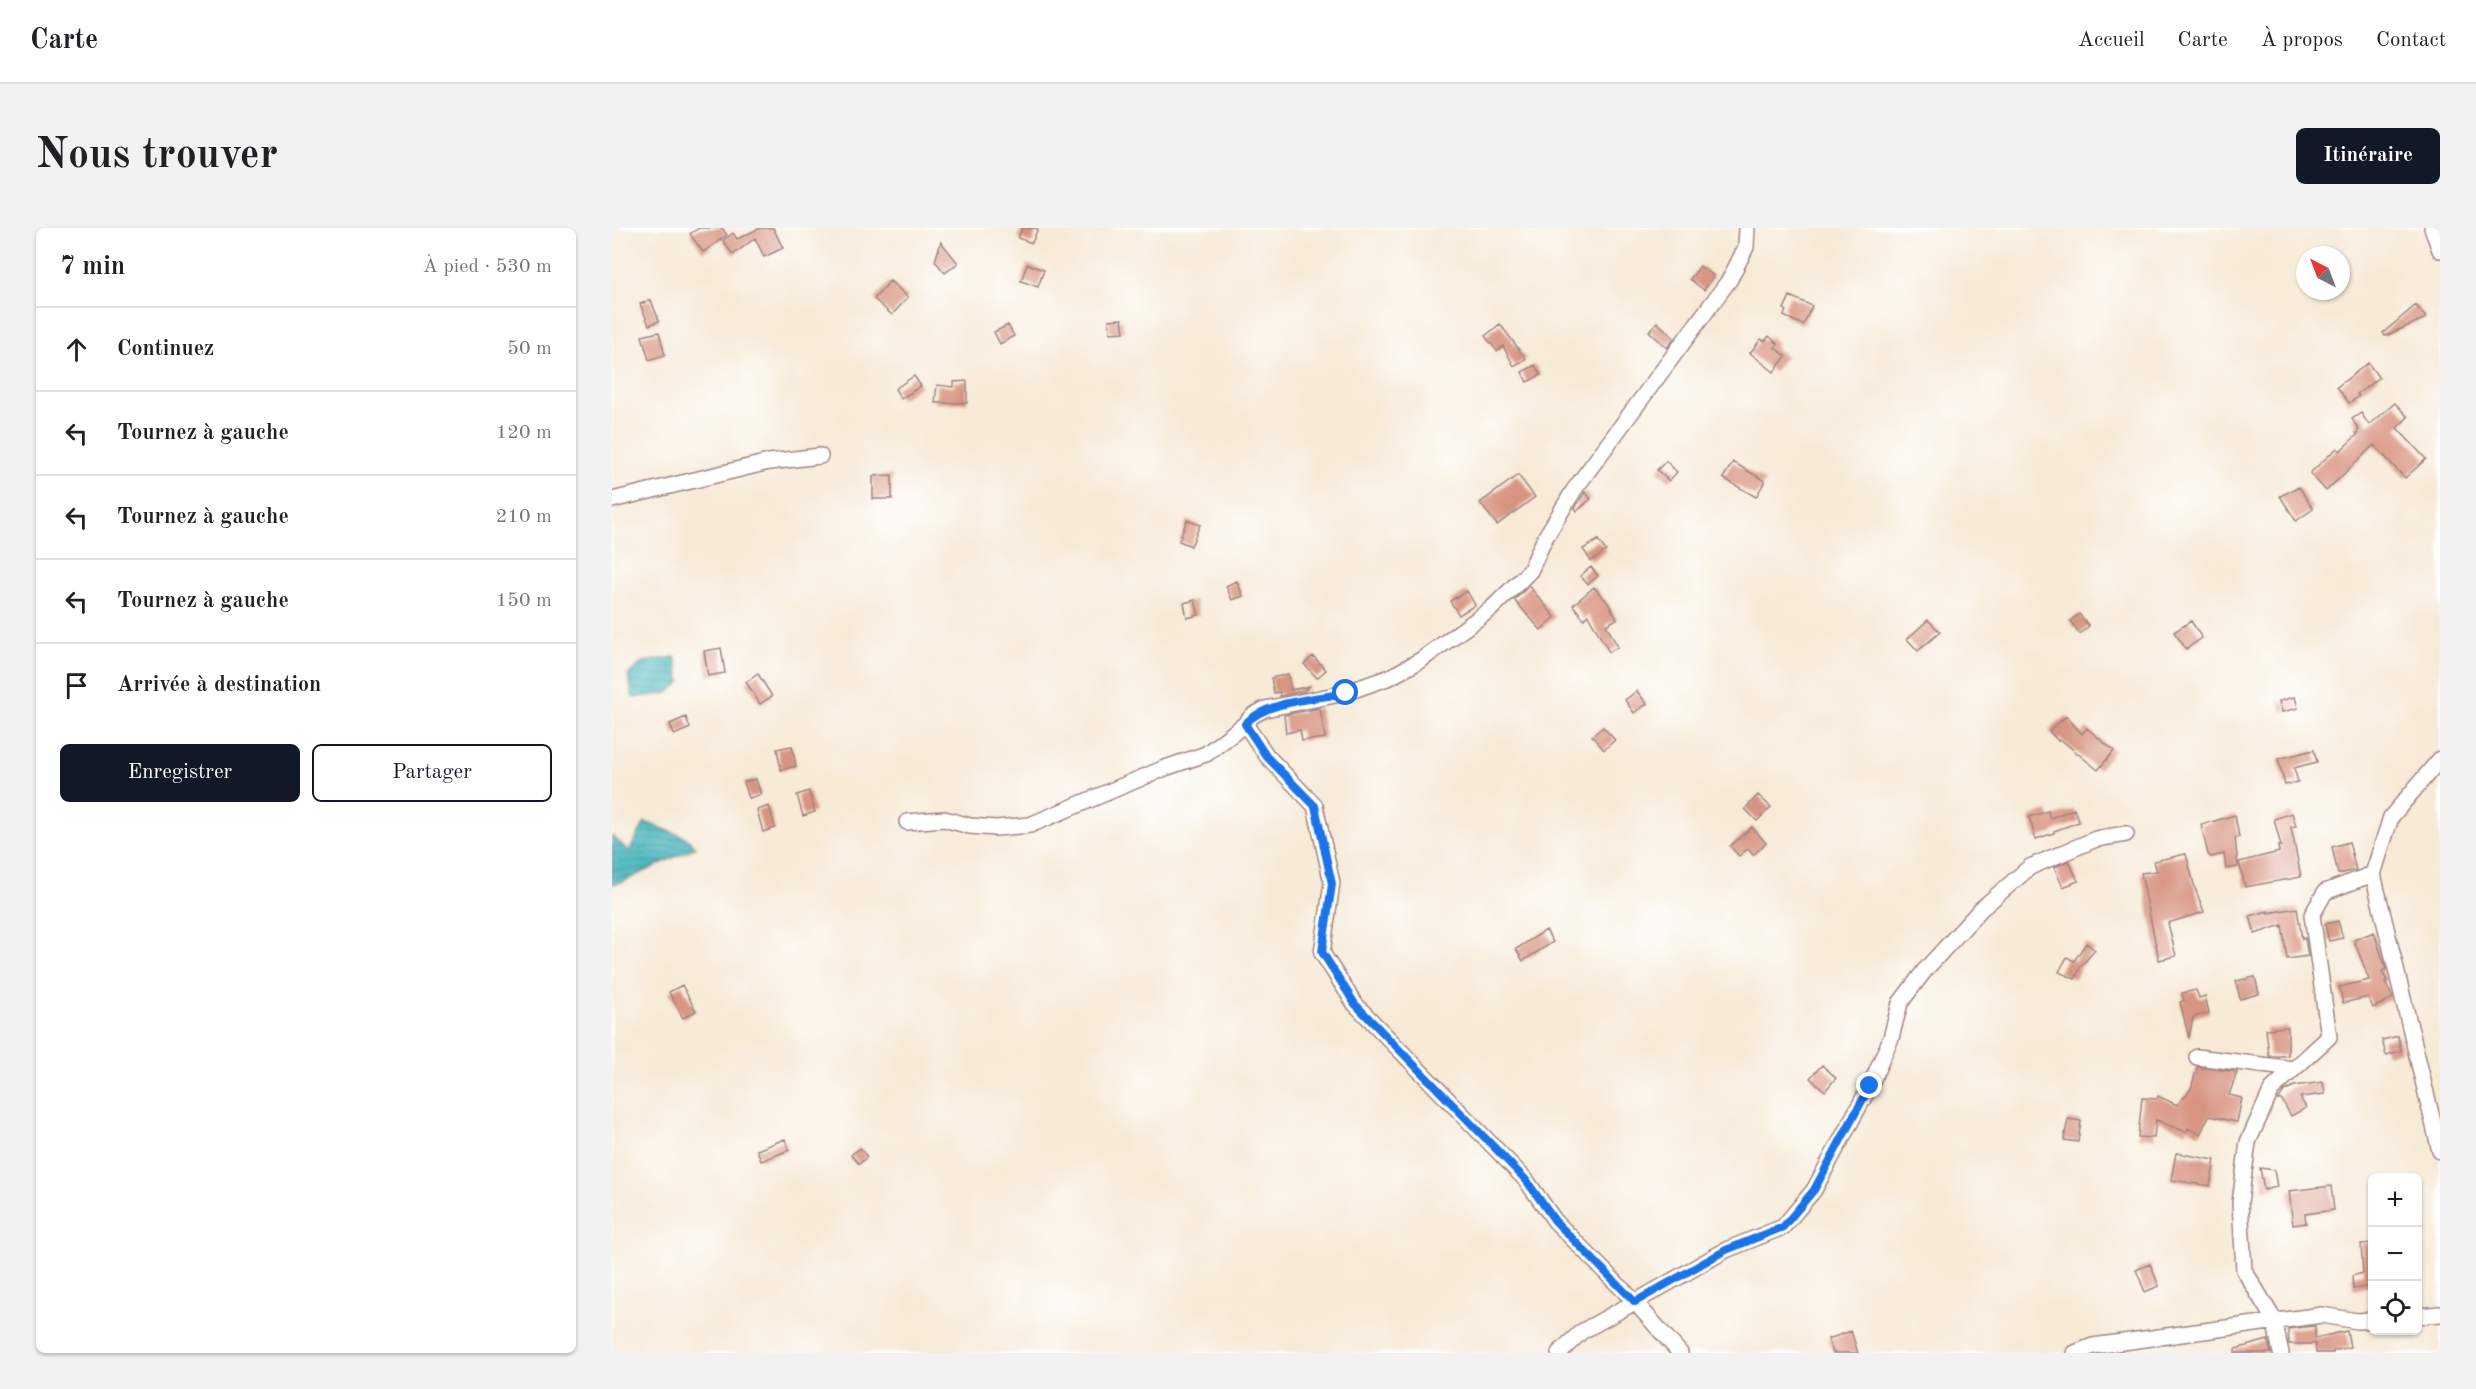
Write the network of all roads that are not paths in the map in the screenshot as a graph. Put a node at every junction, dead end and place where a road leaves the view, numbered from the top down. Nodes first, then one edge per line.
1 (1747, 228) edge
2 (2432, 228) edge
3 (2440, 250) edge
4 (820, 456) dead end
5 (612, 500) edge
6 (1245, 724) junction
7 (2440, 759) edge
8 (907, 822) dead end
9 (2126, 834) dead end
10 (2373, 874) junction
11 (2197, 1057) dead end
12 (2294, 1069) junction
13 (2440, 1151) edge
14 (1635, 1302) junction
15 (2440, 1314) edge
16 (2422, 1316) edge
17 (2274, 1320) junction
18 (2368, 1320) edge
19 (1559, 1353) edge
20 (1680, 1353) edge
21 (2075, 1353) edge
22 (2281, 1353) edge

1 - 6 street
2 - 3 street
4 - 5 street
6 - 8 street
6 - 14 street
7 - 10 street
9 - 14 street
10 - 12 street
10 - 13 street
11 - 12 street
12 - 17 street
14 - 19 street
14 - 20 street
15 - 16 street
17 - 18 street
17 - 21 street
17 - 22 street

